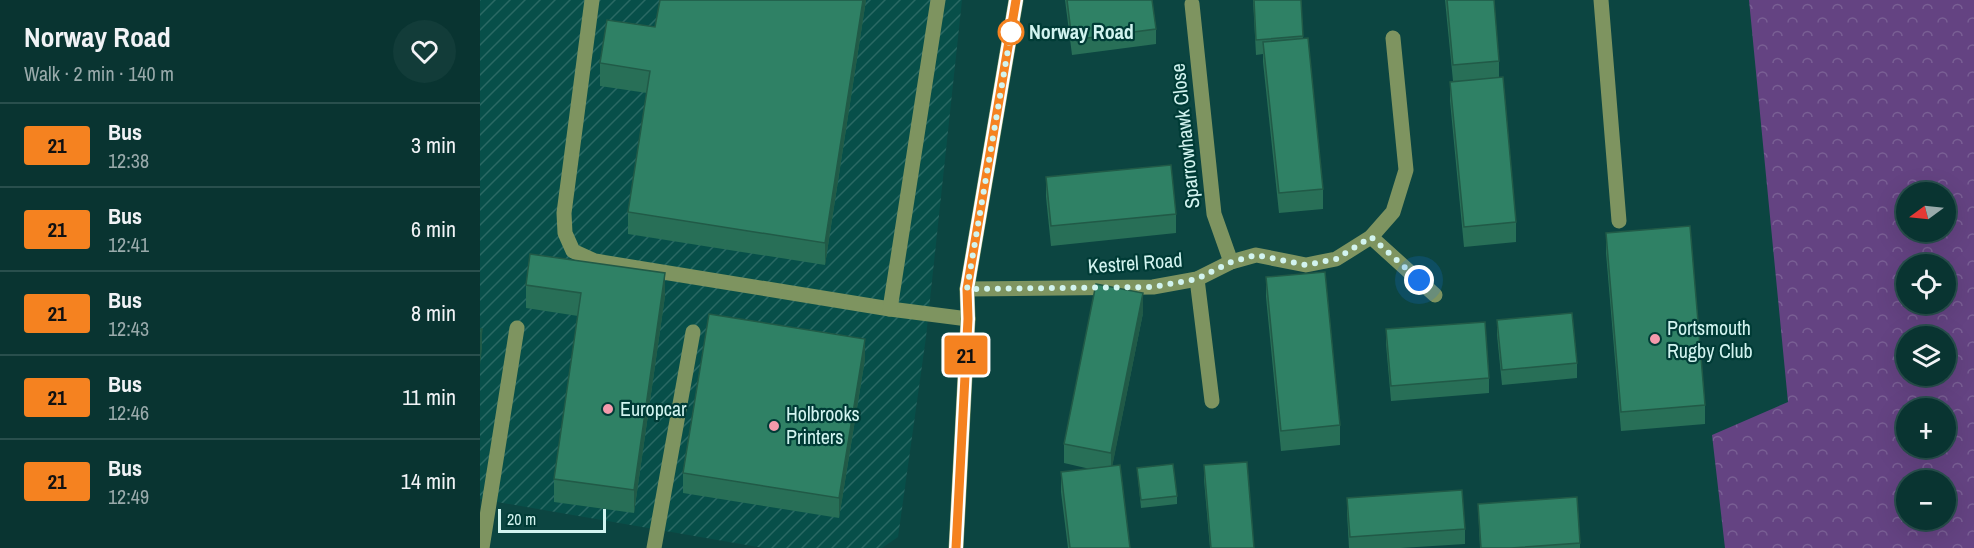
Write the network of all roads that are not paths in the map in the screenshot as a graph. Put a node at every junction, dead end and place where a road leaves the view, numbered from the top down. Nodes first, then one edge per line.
1 (592, 0) edge
2 (938, 0) edge
3 (1016, 0) edge
4 (1601, 0) edge
5 (1191, 4) dead end
6 (1393, 38) dead end
7 (1619, 221) dead end
8 (1371, 237) junction
9 (1231, 262) junction
10 (1197, 279) junction
11 (967, 289) junction
12 (1435, 295) dead end
13 (890, 309) junction
14 (968, 319) junction
15 (517, 328) dead end
16 (693, 332) dead end
17 (1212, 400) dead end
18 (482, 548) edge
19 (654, 548) edge
20 (956, 548) edge

1 - 13 street
2 - 13 street
3 - 11 street
4 - 7 street
5 - 9 street, Sparrowhawk Close
6 - 8 street, Kestrel Road
8 - 9 street, Kestrel Road
8 - 12 street
9 - 10 street, Kestrel Road
10 - 11 street, Kestrel Road
10 - 17 street
11 - 14 street
13 - 14 street
14 - 20 street
15 - 18 street
16 - 19 street

